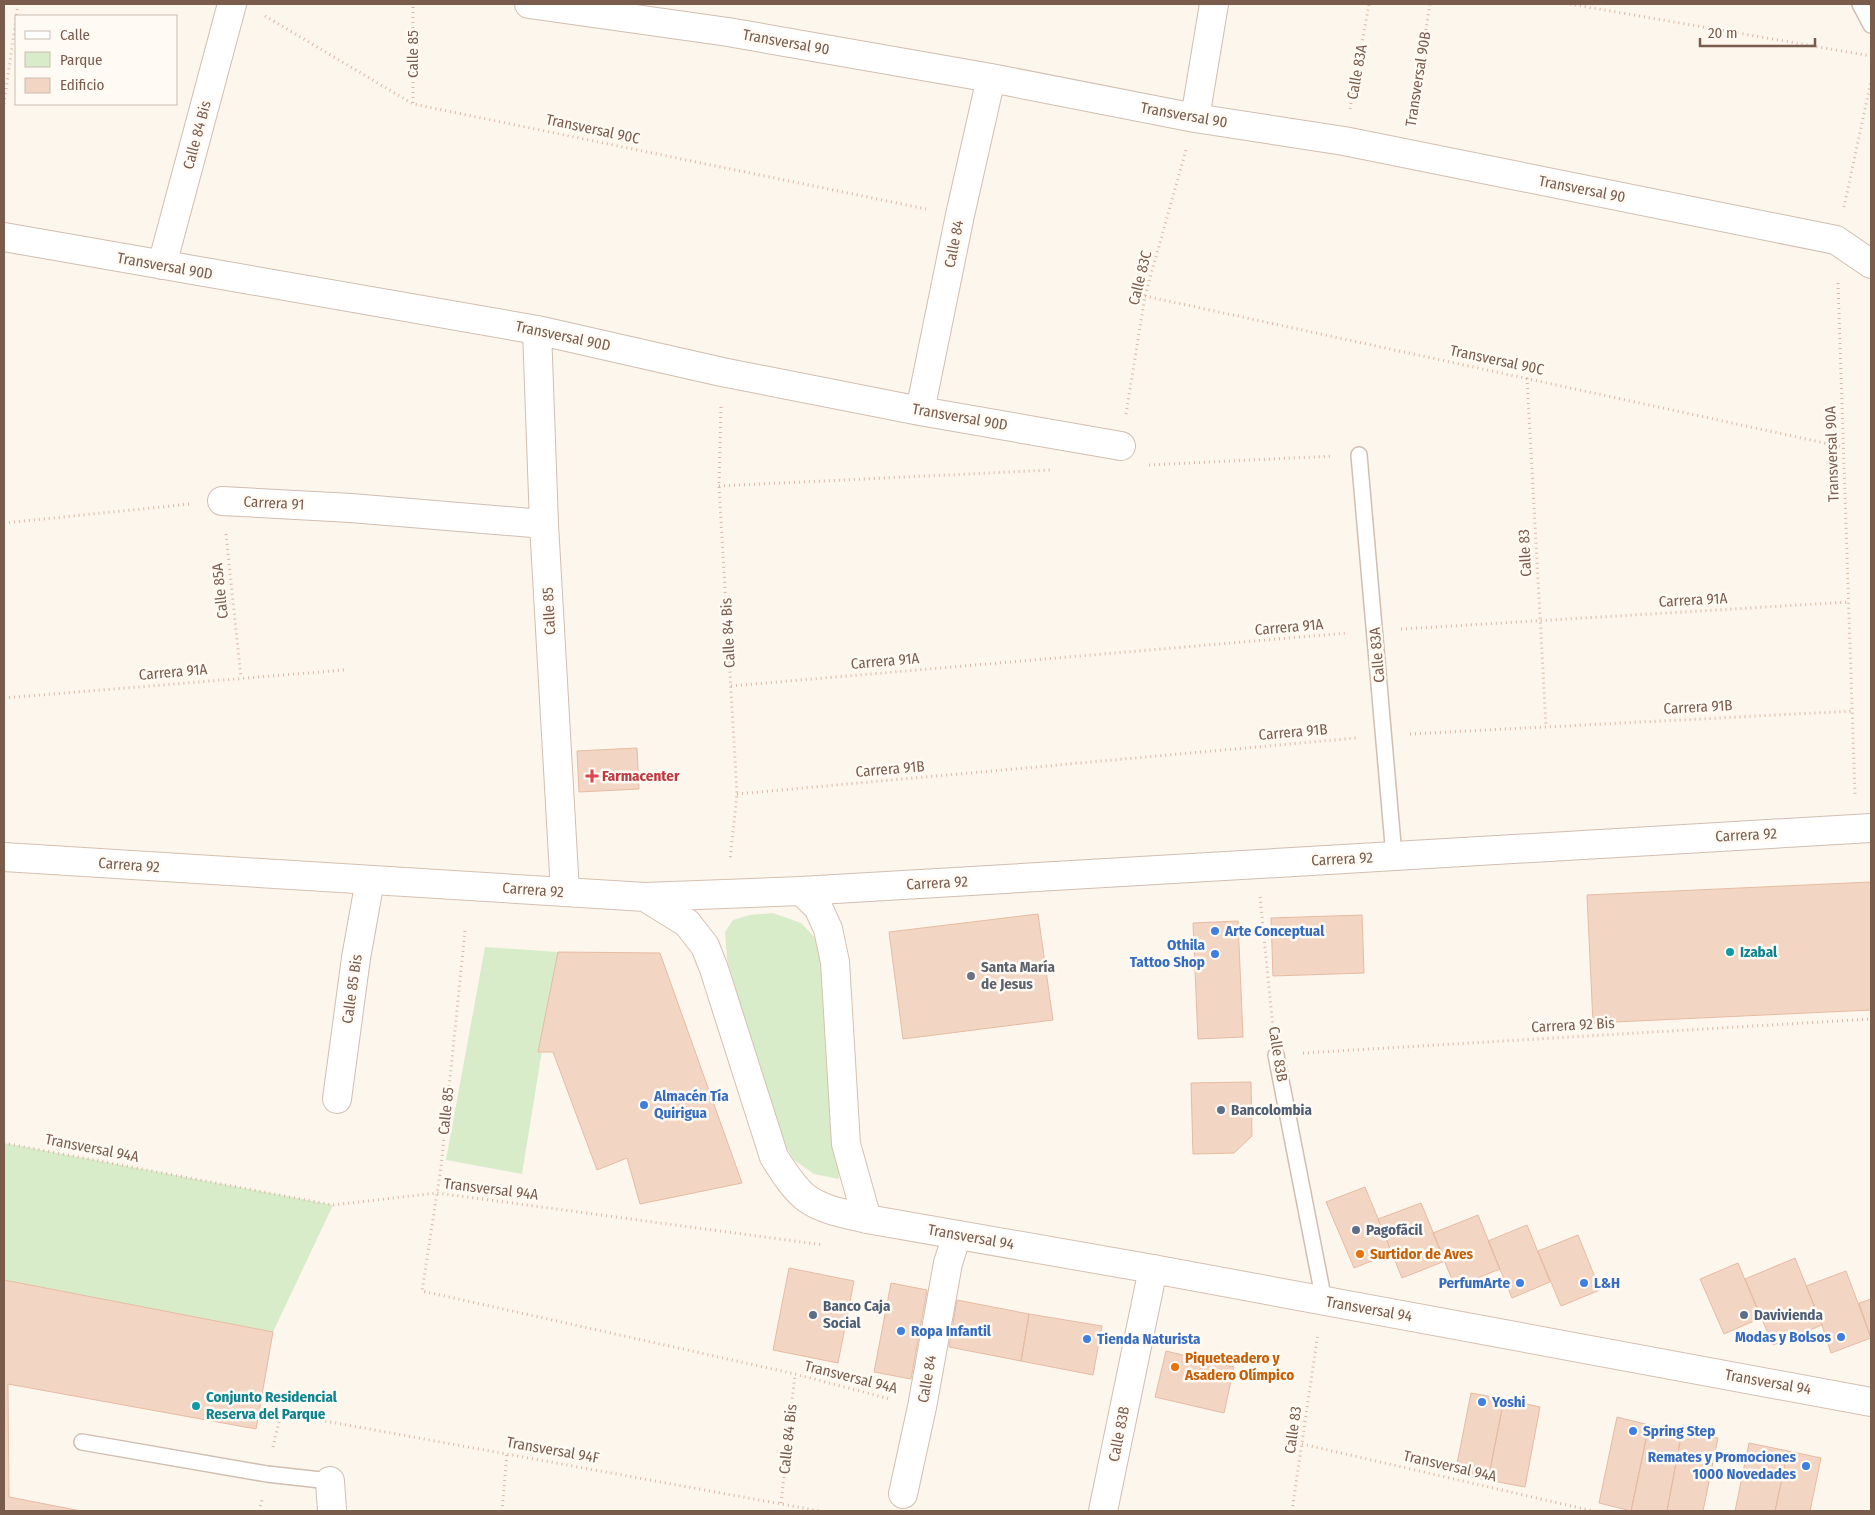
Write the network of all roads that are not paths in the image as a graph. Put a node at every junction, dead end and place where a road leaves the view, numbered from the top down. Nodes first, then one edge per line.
1 (232, 4) edge
2 (529, 4) edge
3 (1214, 4) edge
4 (1860, 4) edge
5 (1871, 25) edge
6 (991, 78) junction
7 (1195, 118) junction
8 (4, 237) edge
9 (1871, 264) edge
10 (162, 266) junction
11 (537, 330) junction
12 (920, 411) junction
13 (1121, 446) road end
14 (1359, 455) road end
15 (222, 501) road end
16 (544, 524) junction
17 (1864, 829) edge
18 (1394, 856) junction
19 (4, 857) edge
20 (370, 880) junction
21 (802, 891) junction
22 (565, 892) junction
23 (645, 898) junction
24 (1276, 1054) road end
25 (337, 1099) dead end
26 (867, 1219) junction
27 (956, 1235) junction
28 (1153, 1269) junction
29 (1324, 1301) junction
30 (1871, 1402) edge
31 (82, 1442) dead end
32 (330, 1481) joint
33 (903, 1494) dead end
34 (332, 1511) edge
35 (1103, 1511) edge

1 - 10 street, Calle 84 Bis
2 - 6 street, Transversal 90
3 - 7 street
4 - 5 lane
6 - 7 street, Transversal 90
6 - 12 street, Calle 84
7 - 9 street, Transversal 90
8 - 10 street, Transversal 90D
10 - 11 street, Transversal 90D
11 - 12 street, Transversal 90D
11 - 16 street, Calle 85
12 - 13 street, Transversal 90D
14 - 18 lane, Calle 83A
15 - 16 street, Carrera 91
16 - 22 street, Calle 85
17 - 18 street, Carrera 92
18 - 21 street, Carrera 92
19 - 20 street, Carrera 92
20 - 22 street, Carrera 92
20 - 25 street, Calle 85 Bis
21 - 23 street, Carrera 92
21 - 26 street
22 - 23 street, Carrera 92
23 - 26 street, Transversal 94
24 - 29 lane, Calle 83B
26 - 27 street, Transversal 94
27 - 28 street, Transversal 94
27 - 33 street, Calle 84
28 - 29 street, Transversal 94
28 - 35 street, Calle 83B
29 - 30 street, Transversal 94
31 - 32 lane
32 - 34 street

